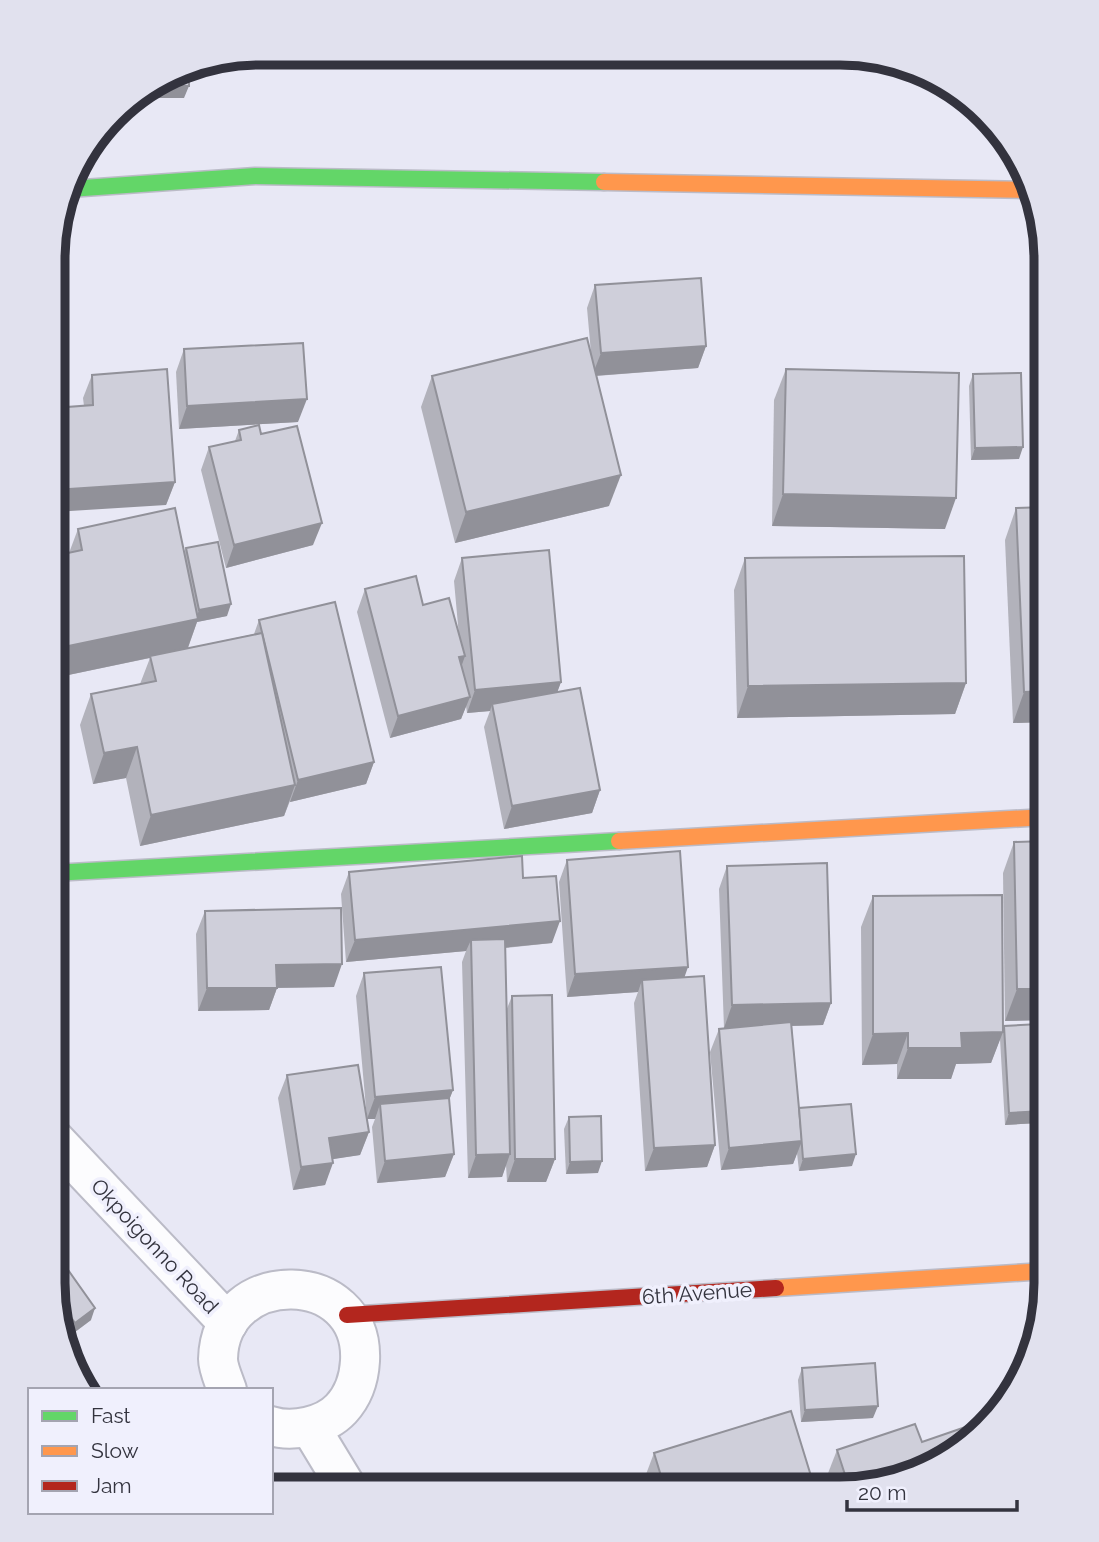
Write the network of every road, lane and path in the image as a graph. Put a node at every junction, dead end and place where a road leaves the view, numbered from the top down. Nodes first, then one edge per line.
1 (78, 189) edge
2 (1021, 190) edge
3 (1034, 818) edge
4 (65, 872) edge
5 (65, 1151) edge
6 (1034, 1272) edge
7 (347, 1315) junction
8 (228, 1323) junction
9 (226, 1388) edge
10 (273, 1427) edge
11 (310, 1427) junction
12 (340, 1477) edge

1 - 2 street
3 - 4 street
5 - 8 street, Okpoigonno Road
6 - 7 street, 6th Avenue
7 - 8 street
7 - 11 street
8 - 9 street
10 - 11 street
11 - 12 street

